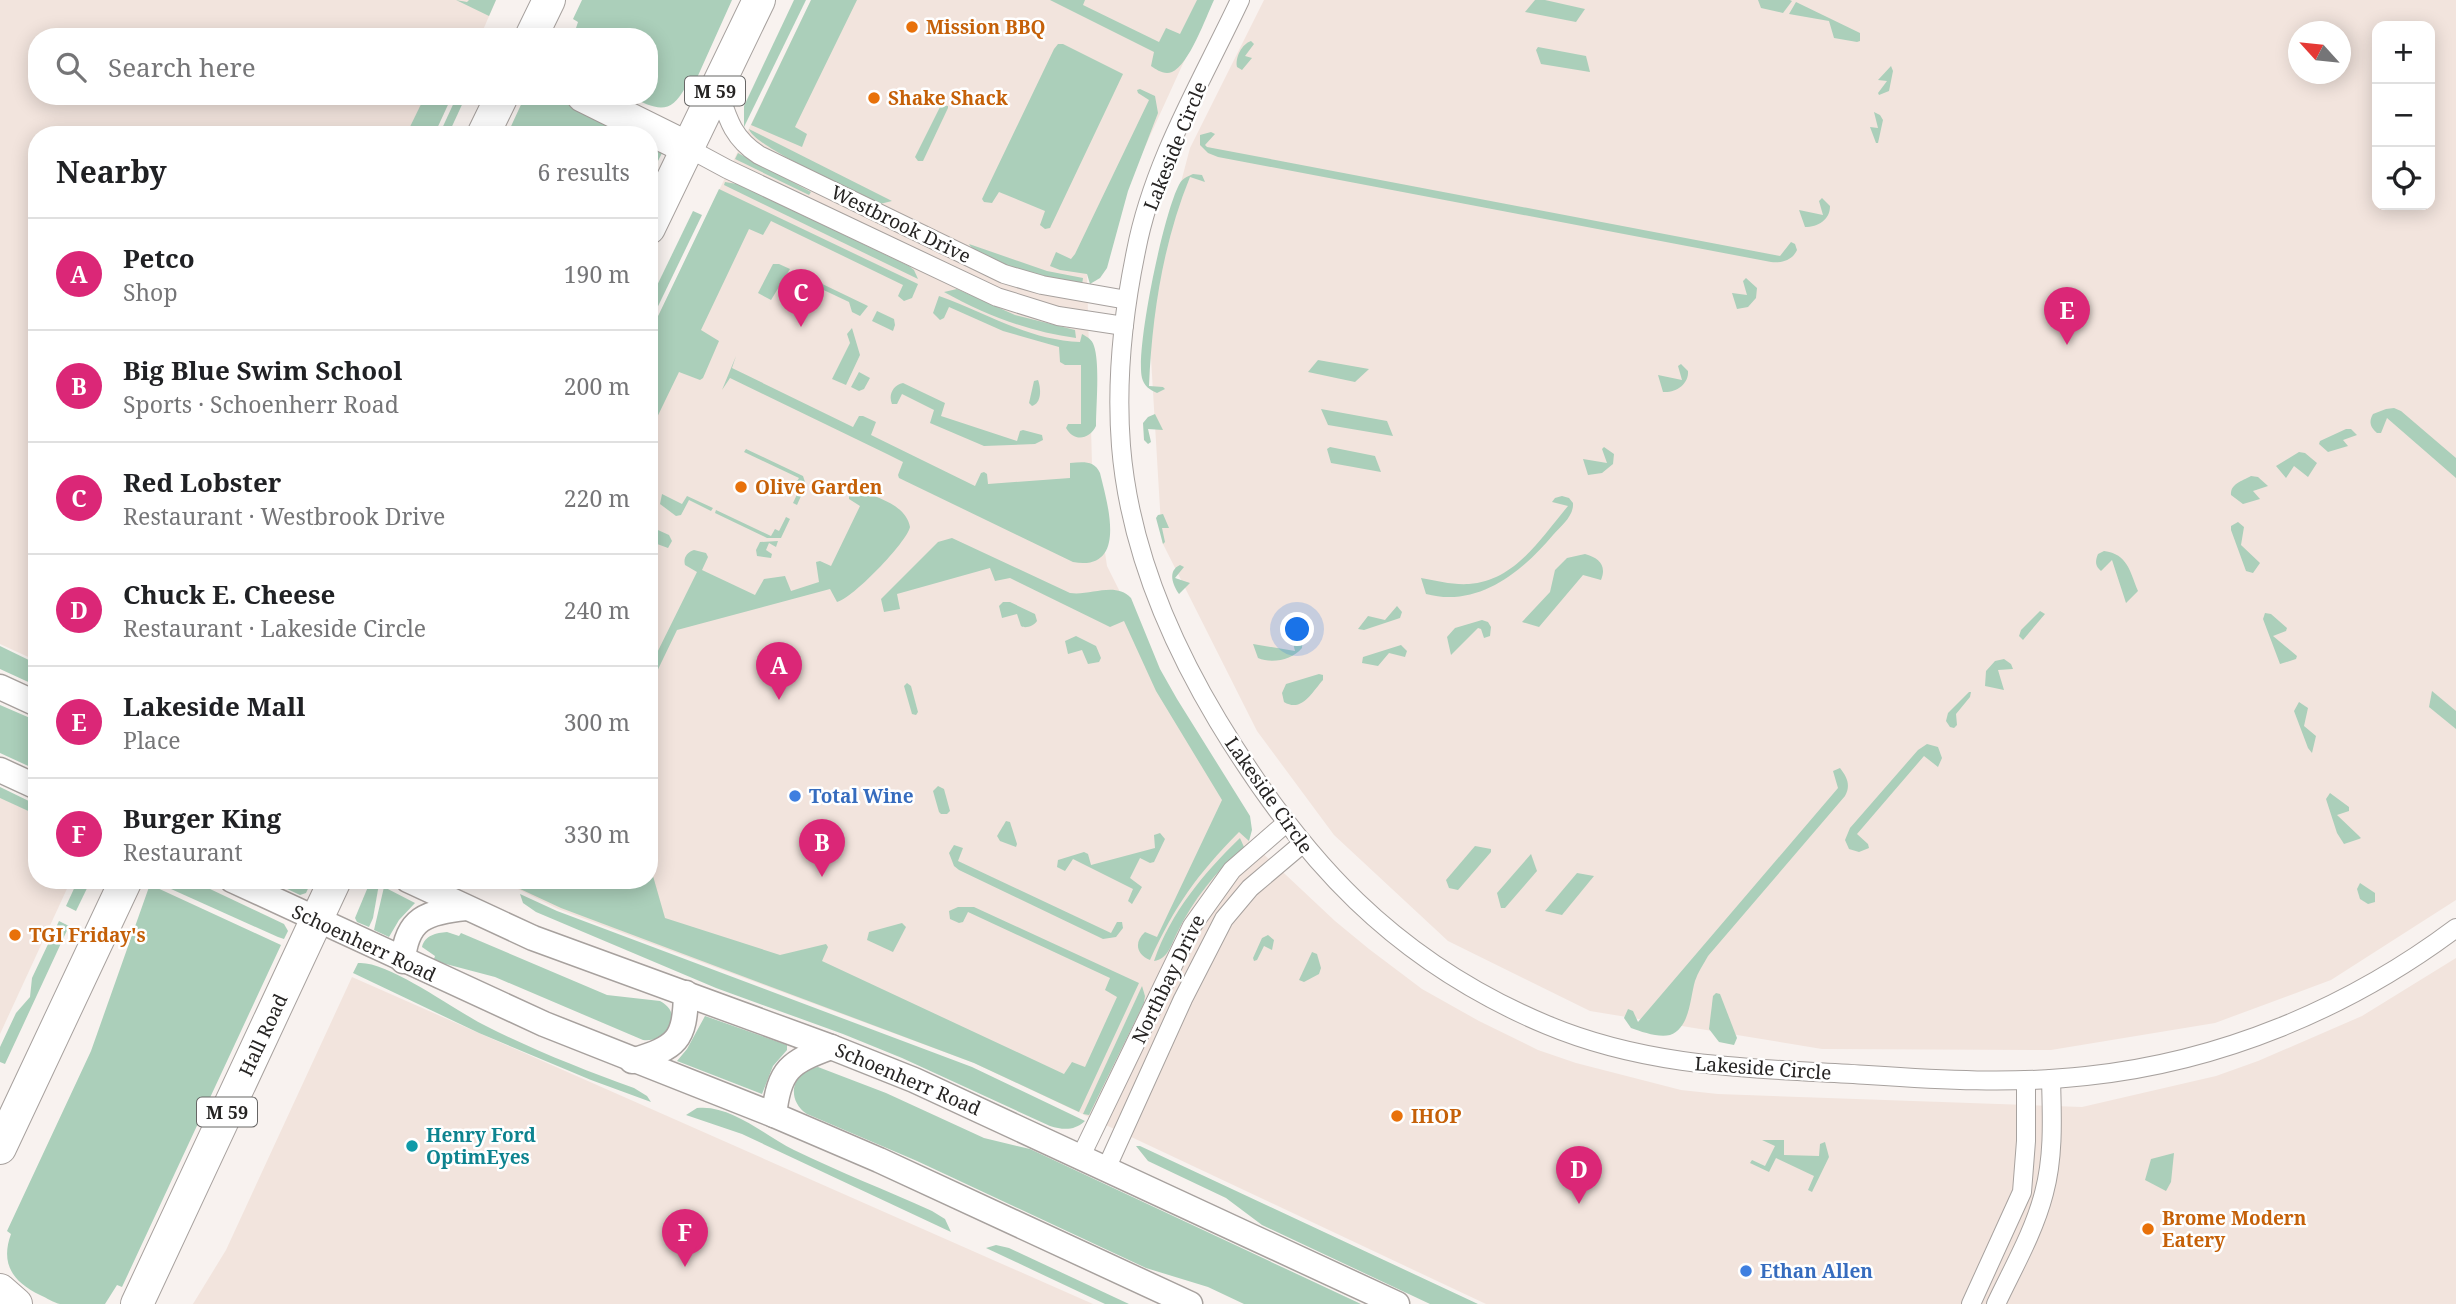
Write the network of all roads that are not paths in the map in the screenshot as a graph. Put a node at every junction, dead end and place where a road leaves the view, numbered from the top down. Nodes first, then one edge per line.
1 (759, 0) edge
2 (1240, 0) edge
3 (717, 86) junction
4 (498, 105) edge
5 (601, 105) edge
6 (487, 126) edge
7 (644, 126) edge
8 (658, 133) edge
9 (688, 148) junction
10 (658, 210) edge
11 (1127, 300) junction
12 (1124, 326) junction
13 (0, 687) edge
14 (28, 700) edge
15 (0, 770) edge
16 (28, 783) edge
17 (1285, 824) junction
18 (1302, 844) junction
19 (122, 889) edge
20 (251, 889) edge
21 (331, 889) edge
22 (427, 889) edge
23 (466, 908) junction
24 (316, 920) junction
25 (2456, 928) edge
26 (403, 961) junction
27 (686, 993) junction
28 (831, 1046) junction
29 (632, 1061) junction
30 (2051, 1079) junction
31 (2026, 1080) junction
32 (774, 1115) junction
33 (0, 1148) edge
34 (1081, 1156) junction
35 (1106, 1169) junction
36 (0, 1290) edge
37 (16, 1304) edge
38 (137, 1304) edge
39 (1190, 1304) edge
40 (1396, 1304) edge
41 (1971, 1304) edge
42 (1996, 1304) edge

1 - 3 highway, M 59
2 - 11 street, Lakeside Circle
3 - 9 highway, M 59
3 - 11 street, Westbrook Drive
4 - 6 highway
5 - 7 highway
8 - 9 highway
9 - 10 highway, M 59
9 - 12 street, Westbrook Drive
11 - 12 street, Lakeside Circle
12 - 17 street, Lakeside Circle
13 - 14 main road
15 - 16 main road
17 - 18 street, Lakeside Circle
17 - 34 street, Northbay Drive
18 - 31 street, Lakeside Circle
18 - 35 street, Northbay Drive
19 - 33 highway
20 - 24 main road, Schoenherr Road
21 - 24 highway, Hall Road / M 59
22 - 23 main road, Schoenherr Road
23 - 26 main road
23 - 27 main road, Schoenherr Road
24 - 26 main road, Schoenherr Road
24 - 38 highway, Hall Road / M 59
25 - 30 street, Lakeside Circle
26 - 29 main road, Schoenherr Road
27 - 28 main road, Schoenherr Road
27 - 29 main road
28 - 32 main road
28 - 34 main road, Schoenherr Road
29 - 32 main road, Schoenherr Road
30 - 31 street, Lakeside Circle
30 - 42 street
31 - 41 street
32 - 39 main road, Schoenherr Road
34 - 35 main road, Schoenherr Road
35 - 40 main road, Schoenherr Road
36 - 37 highway

